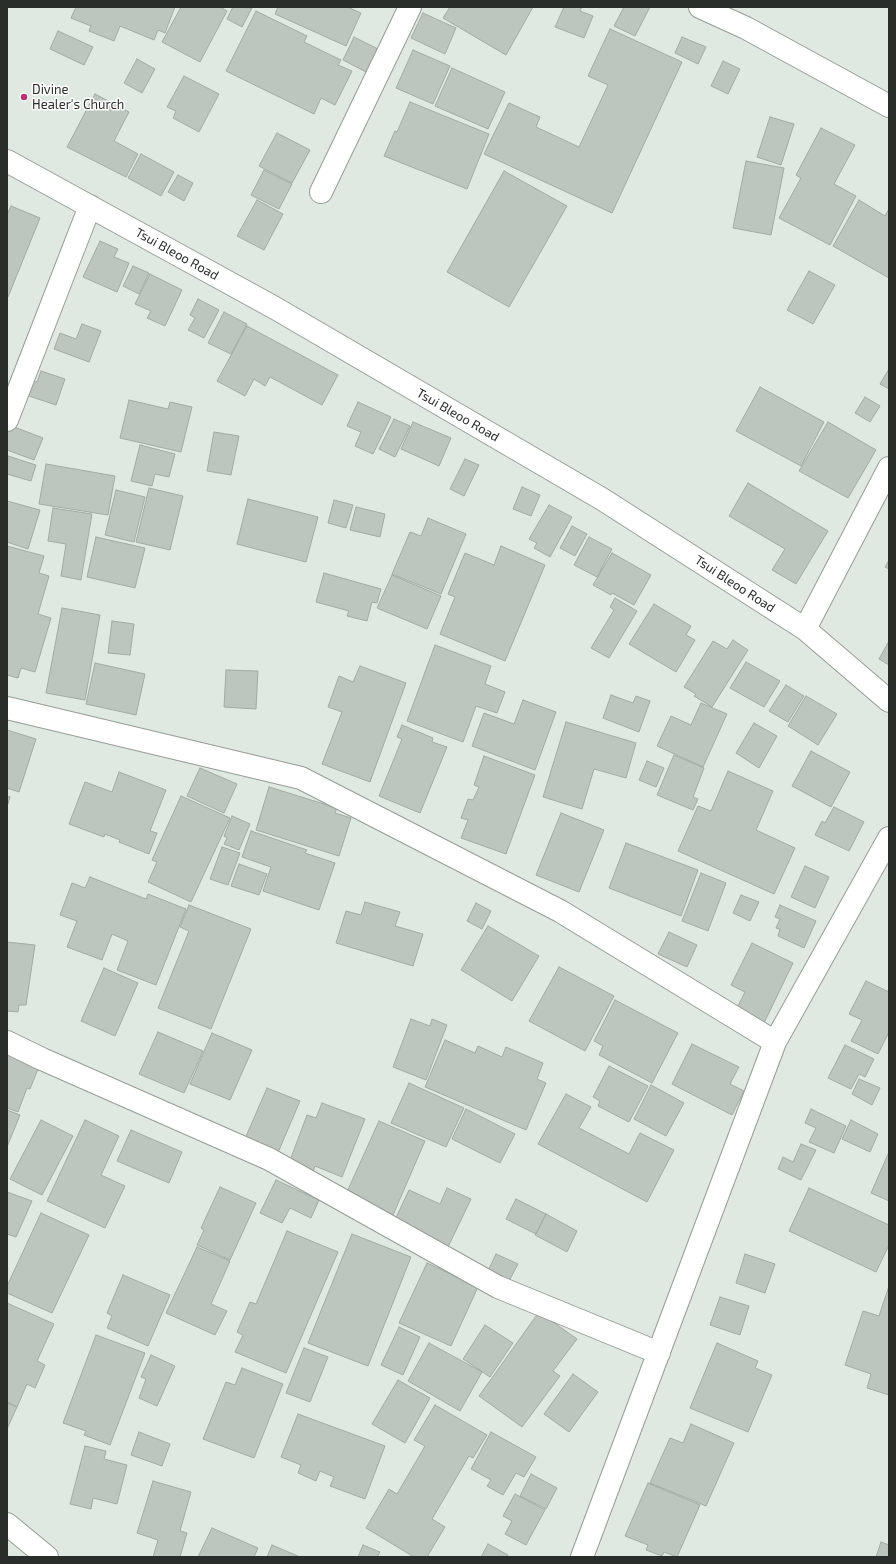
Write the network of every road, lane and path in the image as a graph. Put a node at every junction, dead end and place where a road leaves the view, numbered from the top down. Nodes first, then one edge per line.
1 (410, 7) edge
2 (700, 7) edge
3 (889, 106) edge
4 (7, 161) edge
5 (321, 192) dead end
6 (90, 206) junction
7 (7, 420) edge
8 (889, 468) edge
9 (805, 629) junction
10 (889, 700) edge
11 (7, 708) edge
12 (889, 838) edge
13 (7, 1042) edge
14 (775, 1042) junction
15 (659, 1353) junction
16 (7, 1524) edge
17 (47, 1557) edge
18 (582, 1557) edge

1 - 5 street
2 - 3 street
4 - 6 street, Tsui Bleoo Road
6 - 7 street
6 - 9 street, Tsui Bleoo Road
8 - 9 street
9 - 10 street, Tsui Bleoo Road
11 - 14 street
12 - 14 street
13 - 15 street
14 - 15 street
15 - 18 street
16 - 17 street

